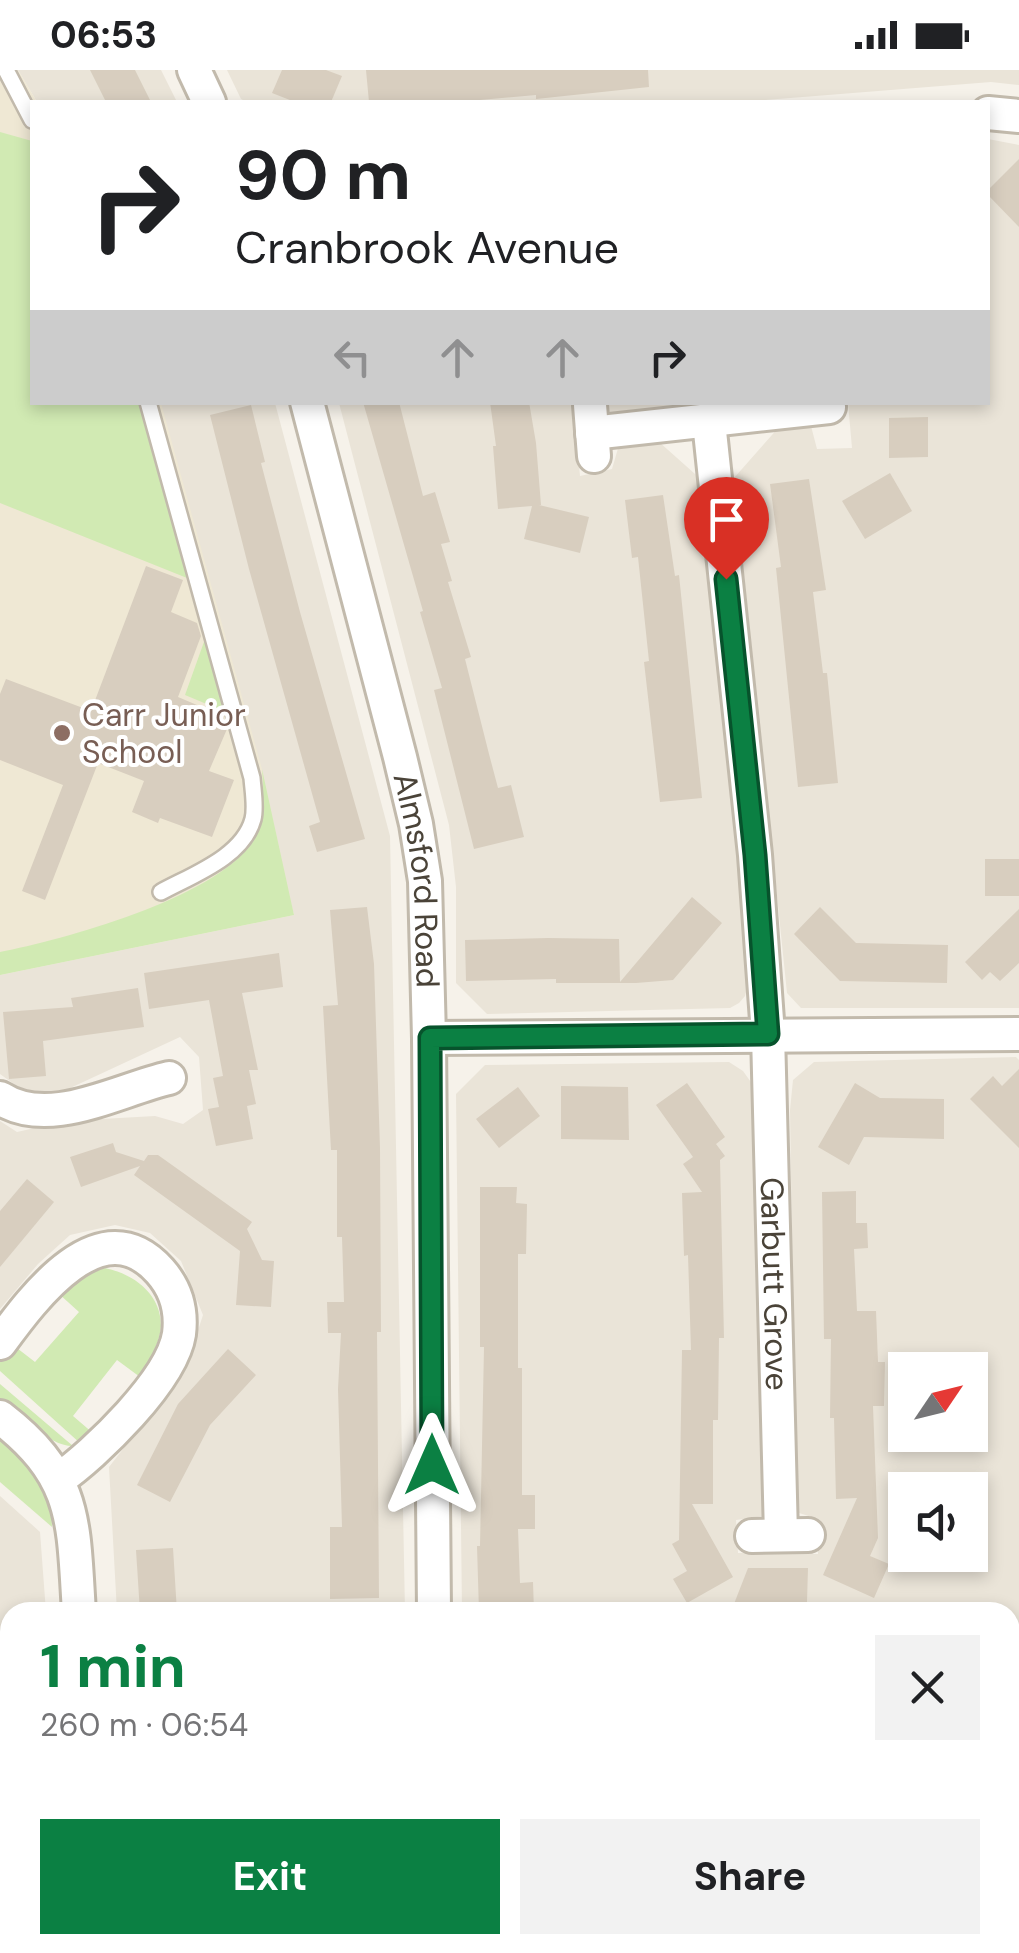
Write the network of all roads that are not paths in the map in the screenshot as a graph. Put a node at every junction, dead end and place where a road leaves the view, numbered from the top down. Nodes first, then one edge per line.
1 (6, 70) edge
2 (194, 70) edge
3 (208, 100) edge
4 (990, 114) edge
5 (30, 116) edge
6 (1019, 116) edge
7 (149, 405) edge
8 (307, 405) edge
9 (830, 416) edge
10 (709, 422) junction
11 (592, 432) dead end
12 (161, 892) dead end
13 (768, 1034) junction
14 (1019, 1034) edge
15 (430, 1038) junction
16 (169, 1078) dead end
17 (0, 1098) edge
18 (0, 1343) edge
19 (0, 1416) edge
20 (59, 1479) junction
21 (780, 1535) dead end
22 (78, 1602) edge
23 (434, 1602) edge

1 - 5 lane
2 - 3 street
4 - 6 street
7 - 12 lane
8 - 15 street, Almsford Road
9 - 10 street
10 - 11 street
10 - 13 street, Garbutt Grove
13 - 14 street
13 - 15 street
13 - 21 street, Garbutt Grove
15 - 23 street, Almsford Road
16 - 17 street
18 - 20 street
19 - 20 street
20 - 22 street

